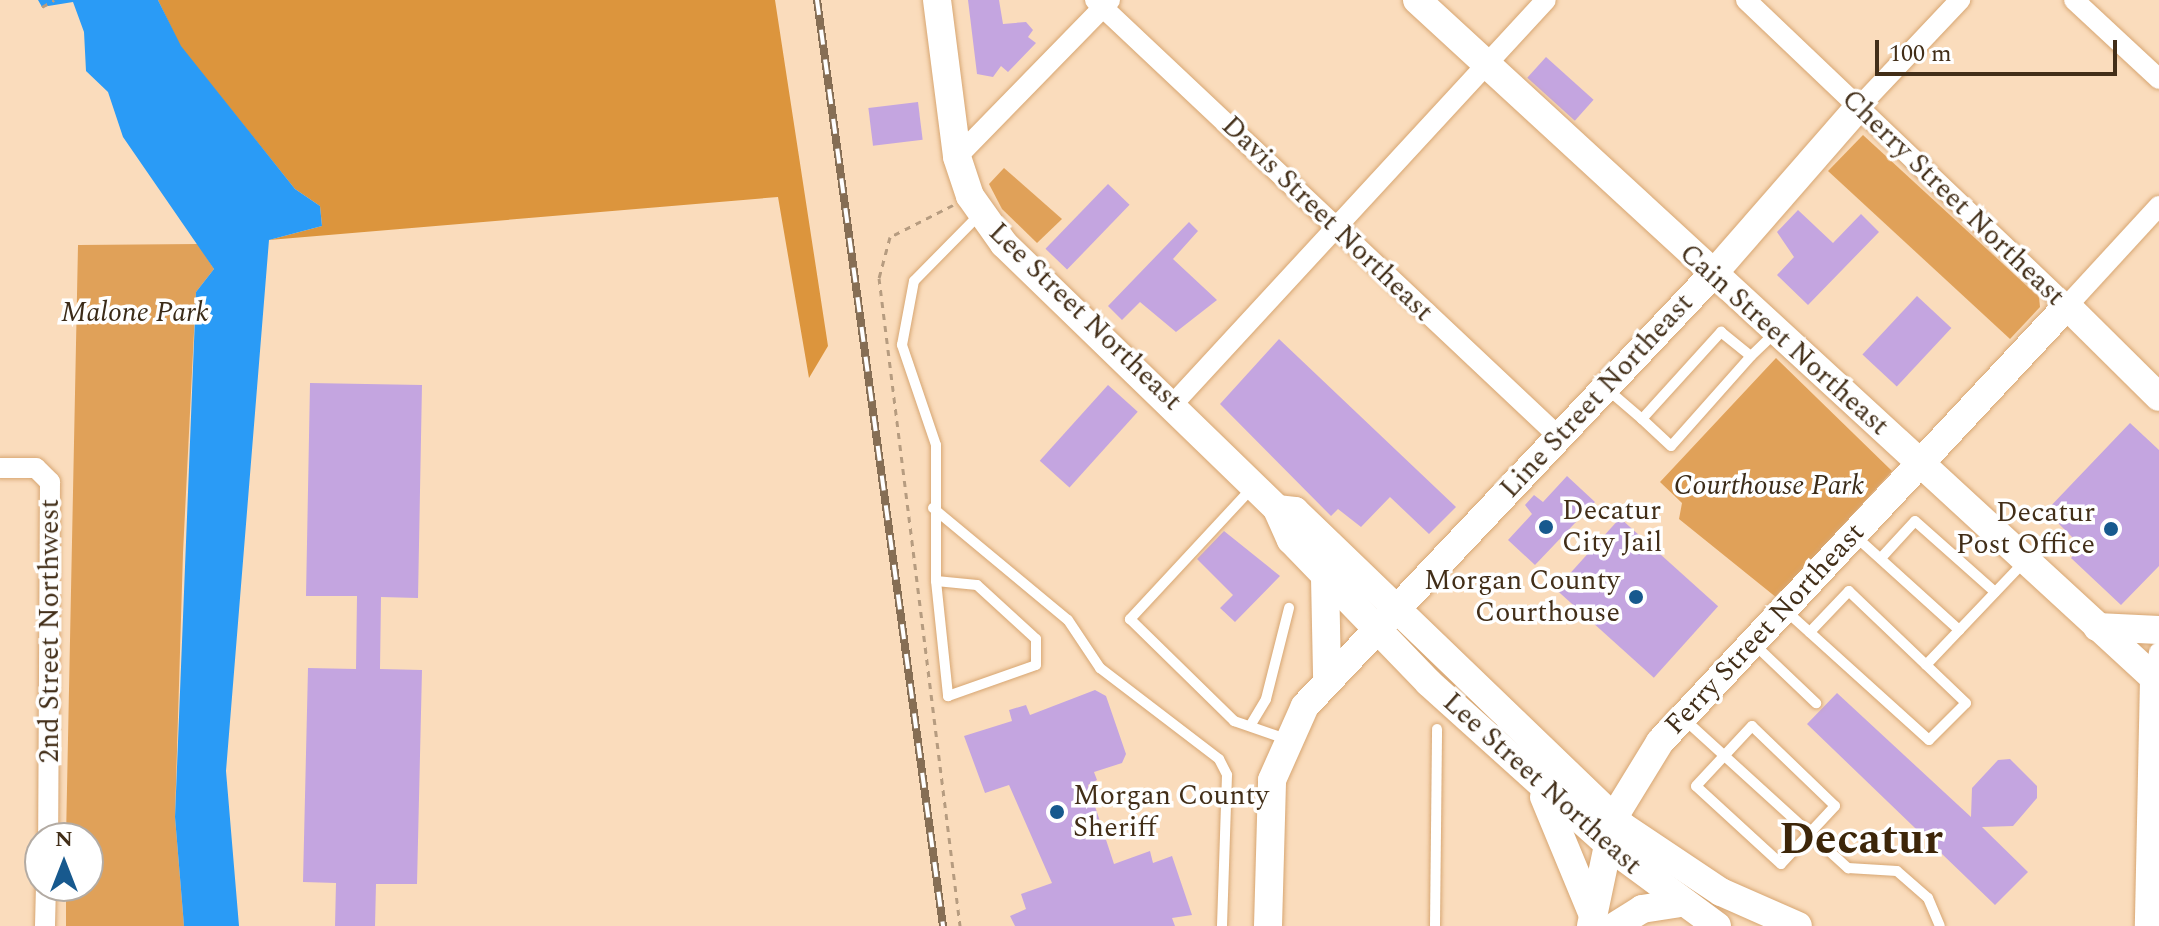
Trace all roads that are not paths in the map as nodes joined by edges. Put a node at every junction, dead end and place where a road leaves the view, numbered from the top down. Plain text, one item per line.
1 (937, 0) edge
2 (1417, 0) edge
3 (1546, 0) edge
4 (1746, 0) edge
5 (1960, 0) edge
6 (2074, 0) edge
7 (1102, 2) edge
8 (1485, 64) junction
9 (2159, 79) edge
10 (1858, 108) junction
11 (957, 157) junction
12 (975, 205) junction
13 (2159, 206) edge
14 (1334, 224) junction
15 (1713, 274) junction
16 (2067, 306) junction
17 (1776, 331) junction
18 (1751, 356) junction
19 (1605, 386) junction
20 (2159, 397) edge
21 (1174, 403) junction
22 (1642, 419) junction
23 (1559, 437) junction
24 (1920, 462) junction
25 (0, 468) edge
26 (1256, 485) junction
27 (933, 508) junction
28 (1277, 509) junction
29 (1853, 534) junction
30 (1881, 558) junction
31 (2025, 561) junction
32 (1325, 578) junction
33 (936, 581) junction
34 (1995, 592) junction
35 (1289, 608) dead end
36 (1783, 609) junction
37 (1386, 622) junction
38 (2097, 627) junction
39 (1959, 630) junction
40 (2159, 630) edge
41 (1810, 632) junction
42 (1753, 643) junction
43 (1926, 665) junction
44 (2156, 665) edge
45 (1327, 677) junction
46 (1816, 703) dead end
47 (1683, 717) junction
48 (1250, 726) junction
49 (1437, 729) dead end
50 (1286, 739) junction
51 (1724, 756) junction
52 (1534, 779) junction
53 (48, 822) edge
54 (1611, 830) junction
55 (1812, 835) junction
56 (46, 902) edge
57 (1678, 903) junction
58 (1600, 922) edge
59 (45, 926) edge
60 (1222, 926) edge
61 (1268, 926) edge
62 (1435, 926) edge
63 (1717, 926) edge
64 (1798, 926) edge
65 (1940, 926) edge
66 (2149, 926) edge

1 - 11 street, Lee Street Northeast
2 - 8 street, Cain Street Northeast
3 - 8 street
4 - 10 street, Cherry Street Northeast
5 - 10 street, Line Street Northeast
6 - 9 street
7 - 11 street
7 - 14 street, Davis Street Northeast
8 - 14 street
8 - 15 street, Cain Street Northeast
10 - 15 street, Line Street Northeast
10 - 16 street, Cherry Street Northeast
11 - 12 street, Lee Street Northeast
12 - 21 street, Lee Street Northeast
12 - 27 lane
13 - 16 street, Ferry Street Northeast
14 - 21 street
14 - 23 street, Davis Street Northeast
15 - 17 street, Cain Street Northeast
15 - 19 street, Line Street Northeast
16 - 20 street, Cherry Street Northeast
16 - 24 street, Ferry Street Northeast
17 - 18 lane
17 - 24 street, Cain Street Northeast
18 - 22 lane
18 - 22 lane
19 - 22 lane
19 - 23 street, Line Street Northeast
21 - 26 street, Lee Street Northeast
23 - 37 street, Line Street Northeast
24 - 29 street, Ferry Street Northeast
24 - 31 street, Cain Street Northeast
25 - 53 street, 2nd Street Northwest
26 - 28 street, Lee Street Northeast
26 - 48 lane
27 - 33 lane
27 - 60 lane
28 - 32 street, Lee Street Northeast
28 - 37 street, Lee Street Northeast
29 - 30 lane
29 - 36 street, Ferry Street Northeast
30 - 34 lane
30 - 39 lane
31 - 34 lane
31 - 38 street, Cain Street Northeast
32 - 37 street, Lee Street Northeast
32 - 45 street
33 - 33 lane
34 - 39 lane
35 - 48 lane
36 - 41 lane
36 - 42 street, Ferry Street Northeast
37 - 45 street, Line Street Northeast
37 - 52 street, Lee Street Northeast
37 - 54 street, Lee Street Northeast
38 - 40 street
38 - 44 street, Cain Street Northeast
39 - 43 lane
41 - 43 lane
41 - 43 lane
42 - 46 lane
42 - 47 street, Ferry Street Northeast
44 - 66 street
45 - 50 street, Line Street Northeast
47 - 51 lane
47 - 54 street, Ferry Street Northeast
48 - 50 lane
49 - 62 lane
50 - 61 street, Line Street Northeast
51 - 55 lane
51 - 55 lane
51 - 55 lane
52 - 54 street, Lee Street Northeast
52 - 58 street
54 - 57 street, Lee Street Northeast
54 - 58 street
54 - 64 street, Lee Street Northeast
55 - 65 lane
56 - 59 street
57 - 58 street
57 - 63 street, Lee Street Northeast

